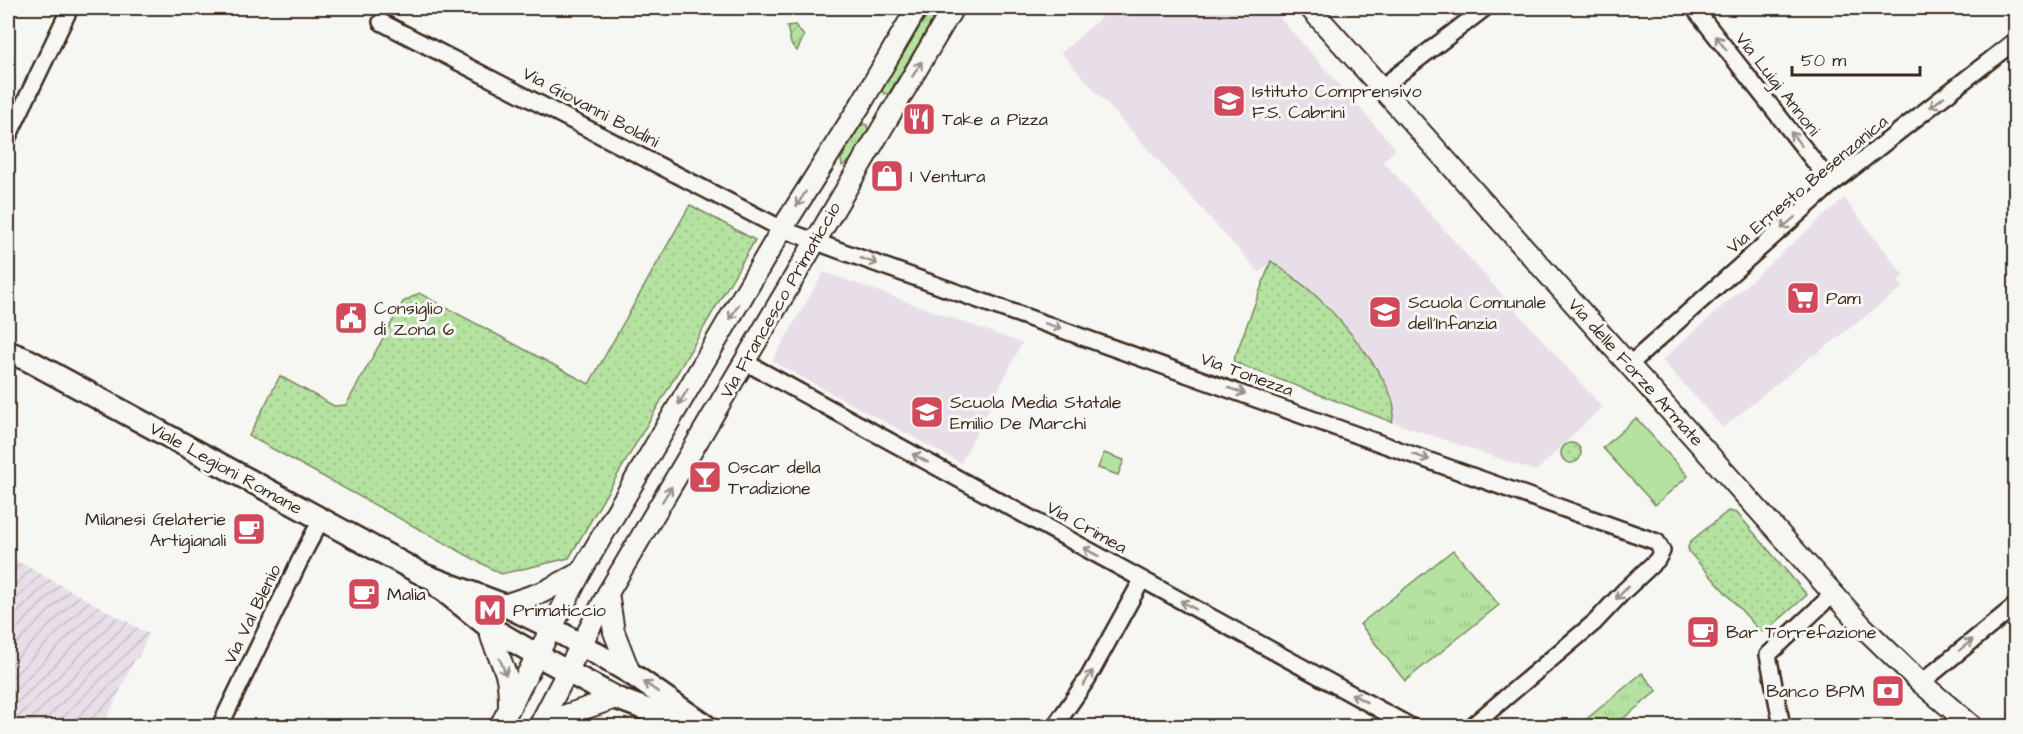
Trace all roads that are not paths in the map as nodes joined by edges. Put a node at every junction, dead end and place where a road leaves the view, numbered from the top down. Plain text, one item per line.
1 (70, 8) edge
2 (918, 8) edge
3 (954, 8) edge
4 (1311, 8) edge
5 (1485, 8) edge
6 (1694, 8) edge
7 (381, 22) dead end
8 (2016, 40) edge
9 (1382, 87) junction
10 (870, 89) junction
11 (895, 106) junction
12 (854, 116) junction
13 (878, 135) junction
14 (8, 137) edge
15 (1832, 184) junction
16 (782, 229) junction
17 (814, 241) junction
18 (755, 278) junction
19 (783, 293) junction
20 (8, 345) edge
21 (8, 352) edge
22 (28, 360) junction
23 (745, 362) junction
24 (1629, 364) junction
25 (321, 520) junction
26 (611, 522) junction
27 (636, 544) junction
28 (581, 572) junction
29 (424, 575) junction
30 (1142, 580) junction
31 (608, 592) junction
32 (1833, 594) junction
33 (504, 604) junction
34 (2016, 605) edge
35 (489, 627) junction
36 (552, 628) junction
37 (580, 645) junction
38 (537, 655) junction
39 (568, 671) junction
40 (630, 673) junction
41 (1921, 683) junction
42 (616, 698) junction
43 (504, 718) edge
44 (220, 726) edge
45 (540, 726) edge
46 (690, 726) edge
47 (706, 726) edge
48 (1055, 726) edge
49 (1410, 726) edge
50 (1472, 726) edge
51 (1782, 726) edge
52 (1972, 726) edge

1 - 14 street
2 - 10 street, Via Francesco Primaticcio
11 -> 3 street, Via Francesco Primaticcio
4 - 9 street, Via delle Forze Armate
5 - 9 street
15 -> 6 street, Via Luigi Annoni
7 - 16 street, Via Giovanni Boldini
8 -> 15 street, Via Ernesto Besenzanica
9 - 24 street, Via delle Forze Armate
10 - 11 street
10 - 12 street, Via Francesco Primaticcio
11 - 13 street, Via Francesco Primaticcio
12 - 13 street
12 -> 16 street, Via Francesco Primaticcio
13 - 17 street, Via Francesco Primaticcio
15 -> 24 street, Via Ernesto Besenzanica
16 - 17 street, Via Giovanni Boldini
16 - 18 street, Via Francesco Primaticcio
17 - 19 street, Via Francesco Primaticcio
17 -> 50 street, Via Tonezza
18 - 19 street
18 -> 26 street, Via Francesco Primaticcio
19 - 23 street, Via Francesco Primaticcio
20 - 22 main road, Viale Legioni Romane
21 - 22 main road, Viale Legioni Romane
22 - 25 main road, Viale Legioni Romane
27 -> 23 street, Via Francesco Primaticcio
30 -> 23 street, Via Crimea
24 - 32 street, Via delle Forze Armate
25 - 29 main road, Viale Legioni Romane
25 - 44 street, Via Val Blenio
26 - 27 street
26 - 28 street, Via Francesco Primaticcio
27 - 31 street, Via Francesco Primaticcio
28 - 33 street
28 - 36 street, Via Francesco Primaticcio
29 - 33 main road, Viale Legioni Romane
29 - 35 main road, Viale Legioni Romane
48 -> 30 street
49 -> 30 street, Via Crimea
31 - 37 street, Via Francesco Primaticcio
31 - 40 street
32 - 41 street, Via delle Forze Armate
32 - 51 street
33 - 36 main road, Viale Legioni Romane
41 -> 34 street
35 - 38 main road, Viale Legioni Romane
35 -> 43 street
36 - 37 main road, Viale Legioni Romane
36 - 38 street
37 - 39 street
37 - 40 main road, Viale Legioni Romane
38 - 39 main road, Viale Legioni Romane
38 - 43 street
39 - 42 main road, Viale Legioni Romane
39 - 45 street
47 -> 40 main road, Viale Legioni Romane
41 - 52 street, Via delle Forze Armate
42 - 45 street
42 - 46 main road, Viale Legioni Romane

